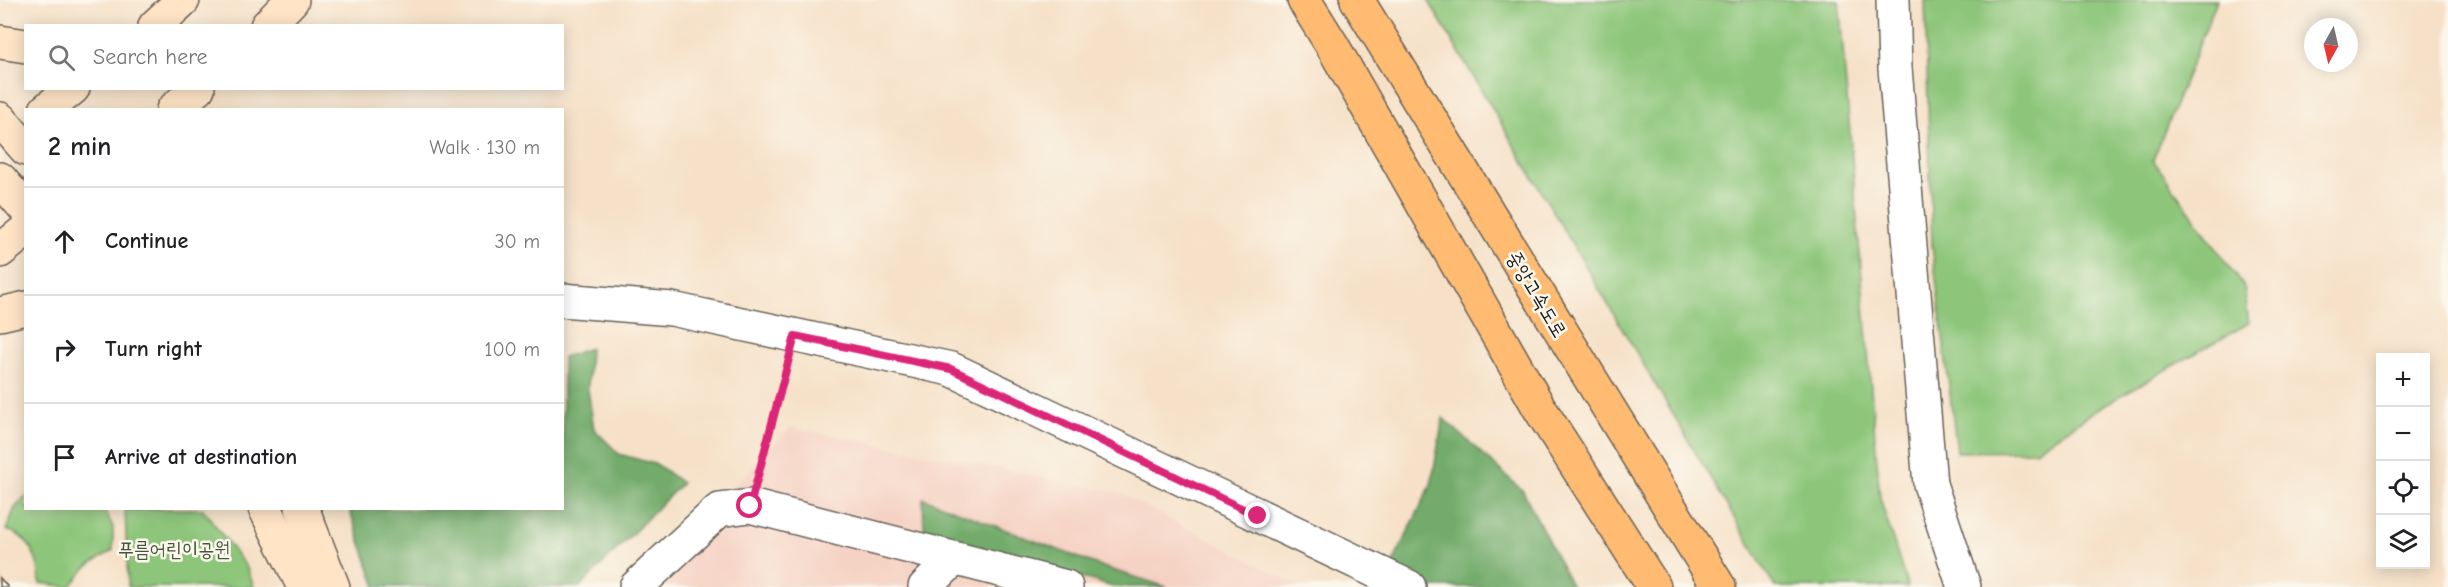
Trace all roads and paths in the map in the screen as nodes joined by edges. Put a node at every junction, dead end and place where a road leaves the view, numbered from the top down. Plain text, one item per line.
1 (183, 0) edge
2 (292, 0) edge
3 (1304, 0) edge
4 (1358, 0) edge
5 (1893, 0) edge
6 (157, 24) edge
7 (269, 24) edge
8 (0, 42) edge
9 (24, 46) edge
10 (71, 90) edge
11 (196, 90) edge
12 (214, 90) edge
13 (48, 108) edge
14 (174, 108) edge
15 (206, 108) edge
16 (0, 179) edge
17 (24, 207) edge
18 (24, 232) edge
19 (0, 251) edge
20 (564, 300) edge
21 (24, 308) edge
22 (0, 314) edge
23 (795, 336) junction
24 (750, 506) junction
25 (266, 510) edge
26 (303, 510) edge
27 (284, 544) junction
28 (954, 559) junction
29 (292, 587) edge
30 (304, 587) edge
31 (333, 587) edge
32 (636, 587) edge
33 (925, 587) edge
34 (1066, 587) edge
35 (1409, 587) edge
36 (1654, 587) edge
37 (1719, 587) edge
38 (1964, 587) edge

1 - 6 street
2 - 7 street
3 - 36 highway
4 - 37 highway, 중앙고속도로
5 - 38 street
8 - 9 street
10 - 13 street
11 - 14 street
12 - 15 street
16 - 17 street
18 - 19 street
20 - 23 street
21 - 22 street
23 - 24 path
23 - 35 street
24 - 28 street
24 - 32 street
25 - 27 street
26 - 31 street
27 - 29 street
27 - 30 street
28 - 33 street
28 - 34 street

